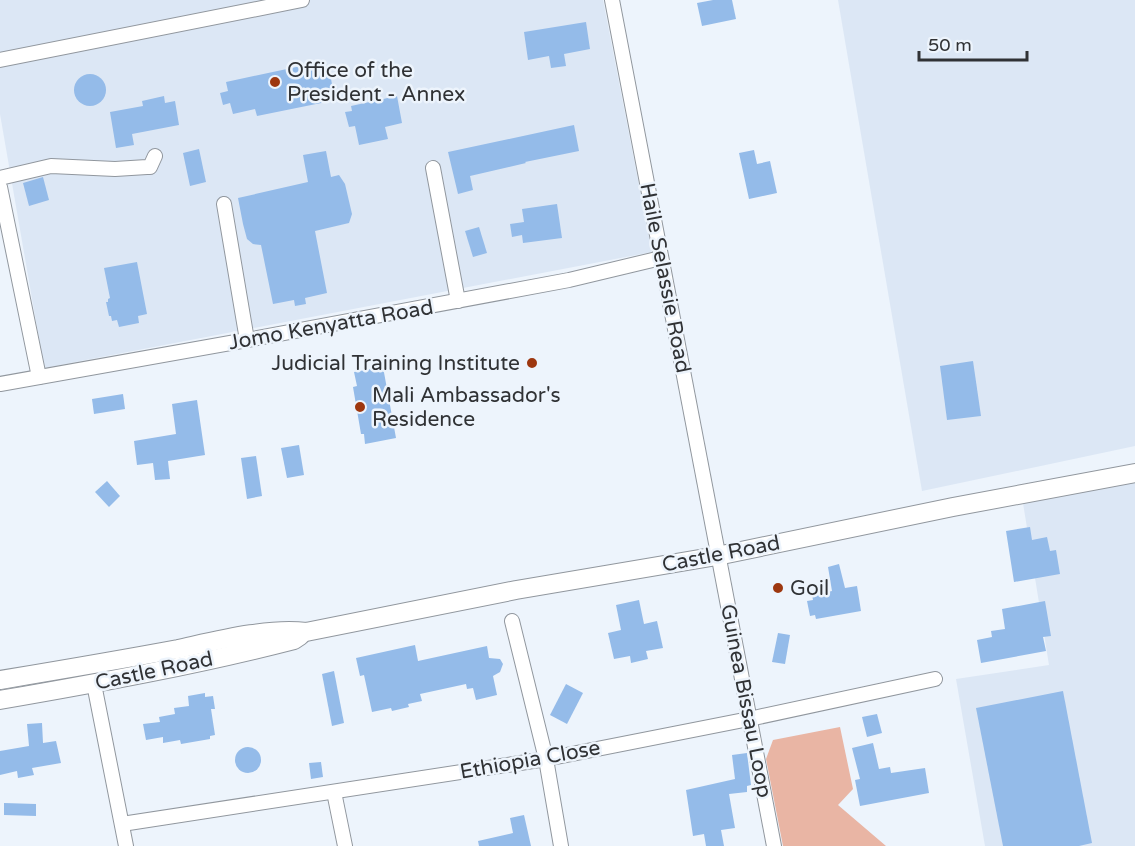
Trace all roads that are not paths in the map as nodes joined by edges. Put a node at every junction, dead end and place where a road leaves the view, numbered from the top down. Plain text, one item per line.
1 (302, 0) edge
2 (612, 0) edge
3 (0, 60) edge
4 (155, 156) dead end
5 (433, 168) dead end
6 (0, 178) edge
7 (0, 187) edge
8 (224, 204) dead end
9 (661, 258) junction
10 (458, 301) junction
11 (247, 340) junction
12 (39, 377) junction
13 (0, 384) edge
14 (1135, 473) edge
15 (717, 556) junction
16 (512, 621) dead end
17 (306, 632) junction
18 (935, 679) dead end
19 (0, 680) edge
20 (94, 684) junction
21 (0, 700) edge
22 (749, 719) junction
23 (546, 759) junction
24 (334, 792) junction
25 (122, 824) junction
26 (126, 846) edge
27 (345, 846) edge
28 (561, 846) edge
29 (774, 846) edge

1 - 3 street
2 - 9 street, Haile Selassie Road
4 - 6 street
5 - 10 street
7 - 12 street
8 - 11 street
9 - 10 street, Jomo Kenyatta Road
9 - 15 street, Haile Selassie Road
10 - 11 street, Jomo Kenyatta Road
11 - 12 street, Jomo Kenyatta Road
12 - 13 street, Jomo Kenyatta Road
14 - 15 main road, Castle Road
15 - 17 main road, Castle Road
15 - 22 street, Guinea Bissau Loop
16 - 23 street
17 - 19 main road, Castle Road
17 - 20 main road, Castle Road
18 - 22 street, Ethiopia Close
20 - 21 main road, Castle Road
20 - 25 street
22 - 23 street, Ethiopia Close
22 - 29 street, Guinea Bissau Loop
23 - 24 street, Ethiopia Close
23 - 28 street
24 - 25 street, Ethiopia Close
24 - 27 street
25 - 26 street

